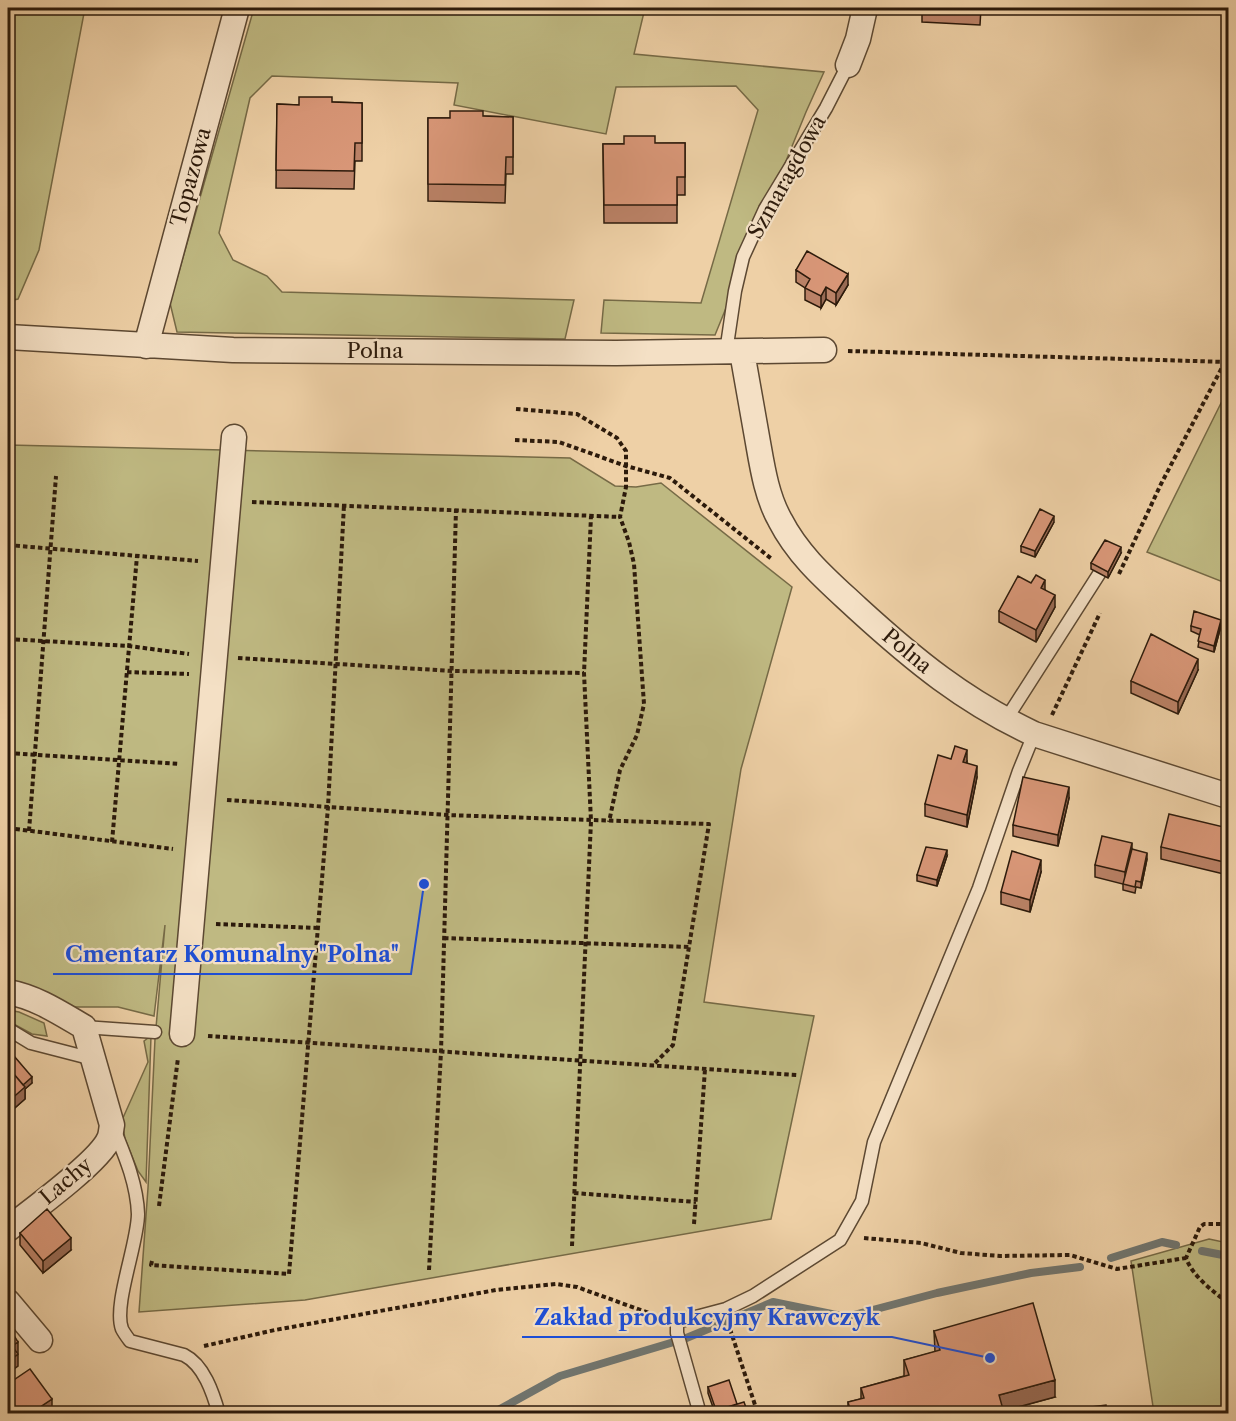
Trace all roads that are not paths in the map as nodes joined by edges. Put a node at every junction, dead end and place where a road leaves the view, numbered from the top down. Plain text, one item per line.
1 (237, 8) edge
2 (865, 8) edge
3 (848, 65) joint
4 (8, 337) edge
5 (146, 346) junction
6 (824, 350) road end
7 (734, 352) junction
8 (234, 437) dead end
9 (1099, 574) edge
10 (1005, 721) junction
11 (1038, 736) junction
12 (1228, 796) edge
13 (8, 992) edge
14 (84, 1028) junction
15 (8, 1029) edge
16 (155, 1032) dead end
17 (182, 1034) road end
18 (93, 1059) junction
19 (112, 1125) junction
20 (8, 1229) edge
21 (8, 1302) edge
22 (40, 1340) dead end
23 (219, 1413) edge
24 (700, 1413) edge

1 - 5 street, Topazowa
2 - 3 street, Szmaragdowa
3 - 7 lane, Szmaragdowa
4 - 5 street, Polna
5 - 7 street, Polna
6 - 7 street, Polna
7 - 10 street, Polna
8 - 17 street
9 - 10 lane
10 - 11 street, Polna
11 - 12 street, Polna
11 - 24 lane
13 - 14 street
14 - 16 lane
14 - 18 street
15 - 18 lane
18 - 19 street
19 - 20 street, Lachy
19 - 23 lane
21 - 22 street

